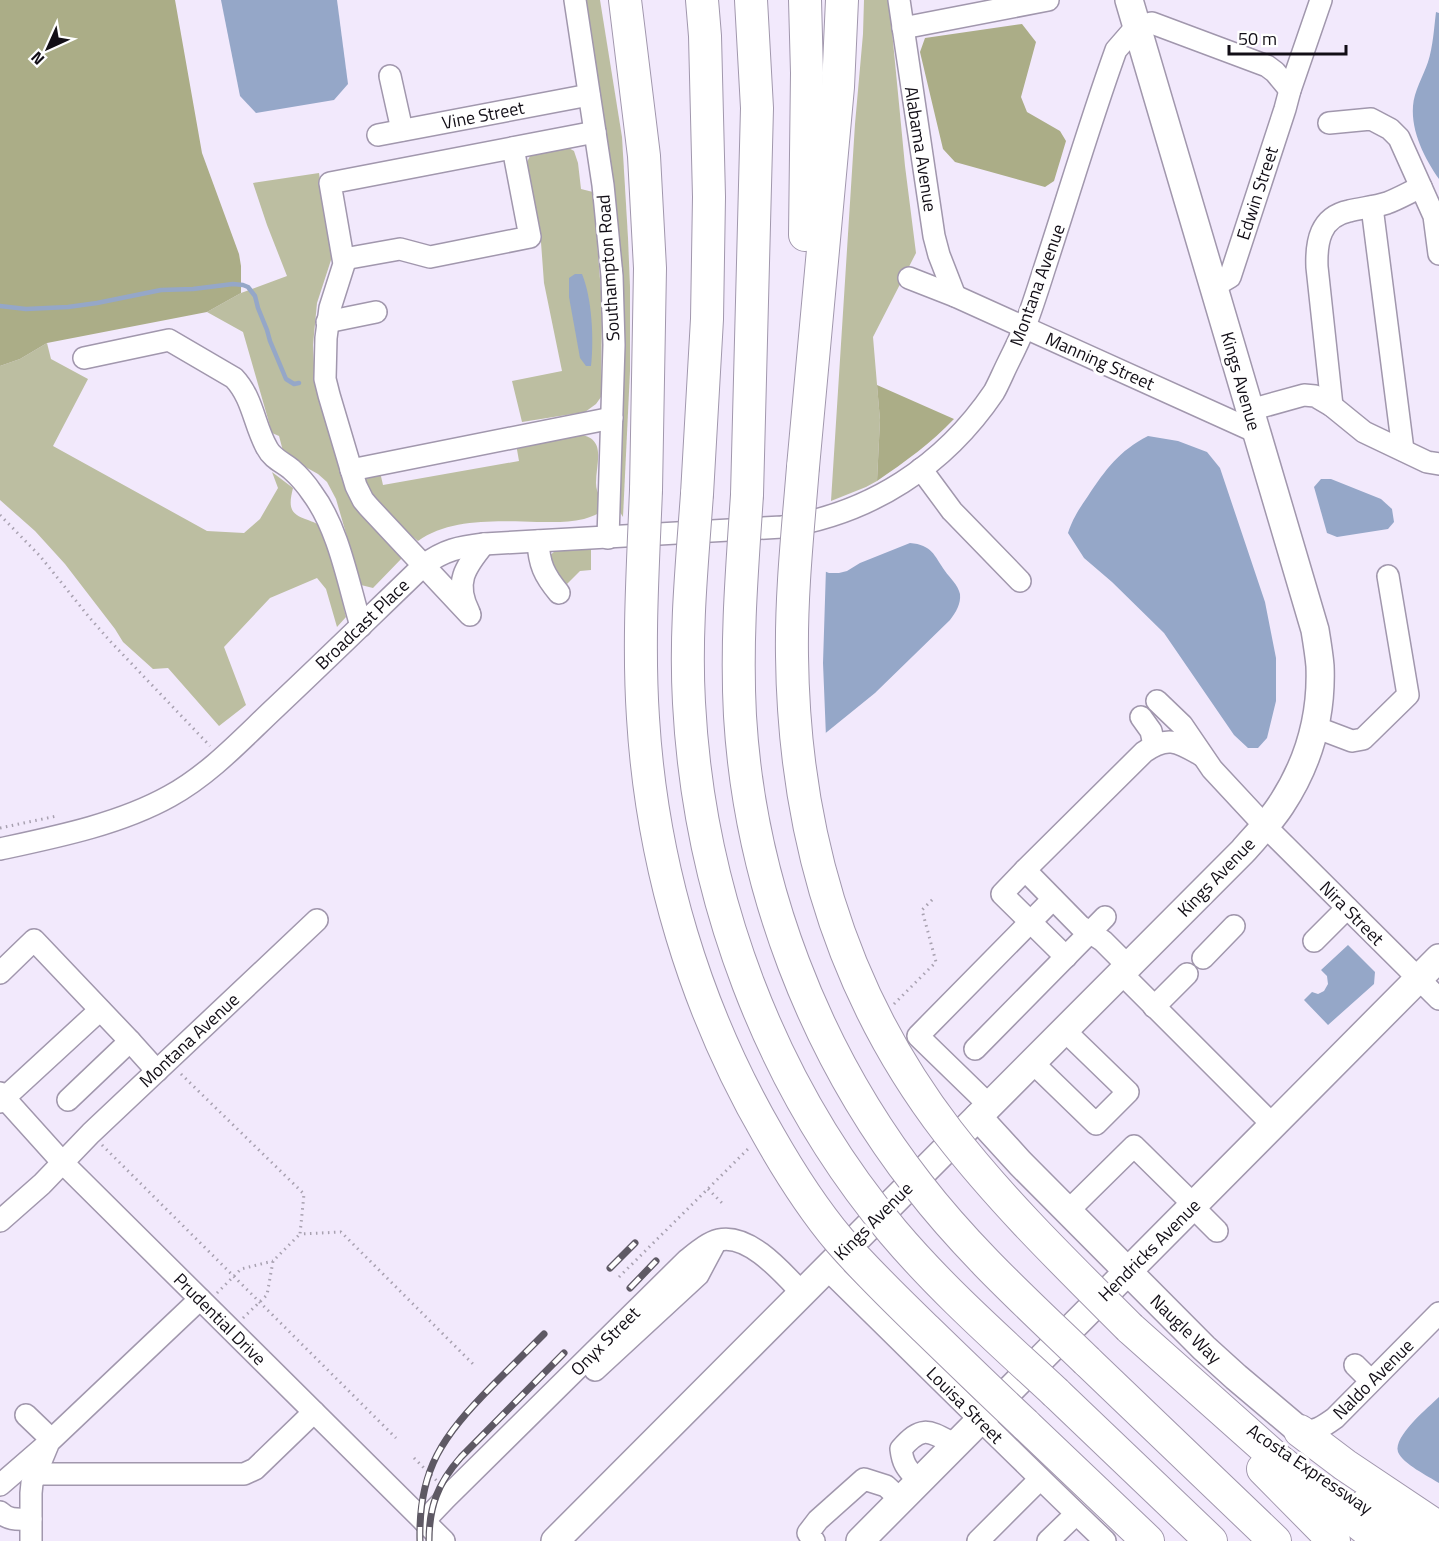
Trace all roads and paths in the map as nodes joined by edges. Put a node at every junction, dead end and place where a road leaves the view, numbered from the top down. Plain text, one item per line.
1 (575, 0) edge
2 (625, 0) edge
3 (702, 0) edge
4 (751, 0) edge
5 (805, 0) edge
6 (842, 0) edge
7 (899, 0) edge
8 (1048, 0) edge
9 (1129, 0) edge
10 (1321, 0) edge
11 (1136, 27) junction
12 (903, 28) junction
13 (390, 76) dead end
14 (1290, 90) junction
15 (589, 94) junction
16 (1329, 123) dead end
17 (402, 130) junction
18 (595, 132) junction
19 (378, 135) dead end
20 (513, 148) junction
21 (1421, 187) junction
22 (1372, 207) junction
23 (1439, 254) edge
24 (344, 259) junction
25 (909, 278) dead end
26 (1213, 287) junction
27 (955, 296) junction
28 (376, 312) dead end
29 (327, 322) junction
30 (1025, 328) junction
31 (84, 358) dead end
32 (1332, 406) junction
33 (612, 418) junction
34 (1253, 421) junction
35 (1403, 450) junction
36 (1439, 464) edge
37 (802, 466) junction
38 (921, 469) junction
39 (351, 470) junction
40 (0, 515) edge
41 (770, 528) joint
42 (608, 538) junction
43 (538, 541) junction
44 (484, 544) junction
45 (424, 565) junction
46 (1388, 576) dead end
47 (1020, 581) dead end
48 (559, 593) dead end
49 (361, 626) junction
50 (1157, 701) dead end
51 (1141, 717) dead end
52 (1315, 728) junction
53 (1154, 745) junction
54 (211, 752) junction
55 (1204, 757) junction
56 (59, 816) dead end
57 (1265, 826) junction
58 (0, 828) edge
59 (0, 849) edge
60 (1025, 870) junction
61 (1053, 899) junction
62 (1347, 908) junction
63 (1105, 917) dead end
64 (317, 920) dead end
65 (1030, 922) junction
66 (1234, 926) dead end
67 (1090, 932) junction
68 (1314, 941) dead end
69 (1066, 957) junction
70 (1203, 958) dead end
71 (1439, 958) edge
72 (1124, 970) junction
73 (0, 973) edge
74 (1186, 974) dead end
75 (1419, 979) junction
76 (1439, 999) edge
77 (1154, 1006) junction
78 (100, 1010) junction
79 (1064, 1030) junction
80 (130, 1041) junction
81 (975, 1049) dead end
82 (1032, 1062) junction
83 (157, 1071) junction
84 (178, 1071) dead end
85 (2, 1098) edge
86 (68, 1100) dead end
87 (983, 1111) junction
88 (1273, 1125) junction
89 (91, 1133) junction
90 (63, 1163) junction
91 (708, 1189) dead end
92 (722, 1203) dead end
93 (1193, 1206) junction
94 (1068, 1211) junction
95 (0, 1221) edge
96 (1217, 1231) dead end
97 (300, 1233) junction
98 (273, 1261) junction
99 (826, 1268) junction
100 (1128, 1271) junction
101 (234, 1276) junction
102 (802, 1293) junction
103 (203, 1301) junction
104 (260, 1302) junction
105 (1439, 1313) edge
106 (1130, 1328) junction
107 (231, 1330) junction
108 (1355, 1365) dead end
109 (475, 1366) dead end
110 (1371, 1381) junction
111 (1205, 1396) junction
112 (314, 1412) junction
113 (27, 1414) dead end
114 (980, 1420) junction
115 (1300, 1431) junction
116 (396, 1438) dead end
117 (49, 1442) junction
118 (956, 1445) junction
119 (414, 1458) dead end
120 (35, 1474) junction
121 (1040, 1479) junction
122 (0, 1485) edge
123 (441, 1490) junction
124 (910, 1491) junction
125 (0, 1512) edge
126 (1076, 1514) junction
127 (31, 1519) junction
128 (424, 1521) junction
129 (1439, 1528) edge
130 (561, 1536) edge
131 (31, 1541) edge
132 (444, 1541) edge
133 (814, 1541) edge
134 (860, 1541) edge
135 (978, 1541) edge
136 (1048, 1541) edge
137 (1105, 1541) edge
138 (1148, 1541) edge
139 (1212, 1541) edge
140 (1275, 1541) edge
141 (1334, 1541) edge
142 (1381, 1541) edge
143 (1417, 1541) edge

1 - 15 street, Southampton Road
2 - 138 highway, bridge
3 - 139 highway, bridge
4 - 140 highway, bridge
5 - 37 highway
6 - 37 highway
7 - 12 street, Alabama Avenue
8 - 12 street
9 - 11 main road, Kings Avenue
10 - 14 street, Edwin Street
11 - 14 street
11 - 26 main road, Kings Avenue
11 - 30 street, Montana Avenue
12 - 27 street, Alabama Avenue
13 - 17 street
14 - 26 street, Edwin Street
15 - 17 street, Vine Street
15 - 18 street, Southampton Road
16 - 21 street
17 - 19 street, Vine Street
18 - 20 street
18 - 33 street, Southampton Road
20 - 24 street
20 - 24 street
21 - 22 street
21 - 23 street
22 - 32 street
22 - 35 street
24 - 29 street
25 - 27 street, Manning Street
26 - 34 main road, Kings Avenue
27 - 30 street, Manning Street
28 - 29 street
29 - 39 street
30 - 34 street, Manning Street
30 - 38 street, Montana Avenue
31 - 49 street
32 - 34 street
32 - 35 street
33 - 39 street
33 - 42 street, Southampton Road
34 - 52 main road, Kings Avenue
35 - 36 street
37 - 106 highway, bridge
38 - 41 street, Montana Avenue
38 - 47 street
39 - 45 street
40 - 54 path
41 - 42 street, Broadcast Place
42 - 43 street, Broadcast Place
43 - 44 street, Broadcast Place
43 - 48 street
44 - 45 street, Broadcast Place
44 - 45 street
45 - 49 street, Broadcast Place
46 - 52 street
49 - 54 street, Broadcast Place
50 - 55 street, Nira Street
51 - 53 street
52 - 57 main road, Kings Avenue
53 - 55 street
53 - 60 street
54 - 59 street, Broadcast Place
55 - 57 street, Nira Street
56 - 58 path
57 - 62 street, Nira Street
57 - 72 main road, Kings Avenue
60 - 61 street
60 - 65 street
61 - 65 street
61 - 67 street
62 - 68 street
62 - 75 street, Nira Street
63 - 67 street
64 - 83 street, Montana Avenue
65 - 69 street
65 - 87 street
66 - 70 street
67 - 69 street
67 - 72 street
69 - 81 street
71 - 75 main road, Hendricks Avenue
72 - 77 street
72 - 79 main road, Kings Avenue
73 - 78 street
74 - 77 street
75 - 76 street, Nira Street
75 - 88 main road, Hendricks Avenue
77 - 88 street
78 - 80 street
78 - 85 street
79 - 82 main road, Kings Avenue
79 - 82 street
80 - 83 street
80 - 86 street
82 - 87 main road, Kings Avenue
83 - 89 street, Montana Avenue
84 - 97 path
85 - 90 street, Prudential Drive
87 - 94 main road, Naugle Way
87 - 99 main road, Kings Avenue
88 - 93 main road, Hendricks Avenue
89 - 90 street, Montana Avenue
89 - 101 path
90 - 95 street, Montana Avenue
90 - 103 street, Prudential Drive
91 - 92 path
93 - 94 street
93 - 96 street
93 - 100 main road, Hendricks Avenue
94 - 100 main road, Naugle Way
97 - 98 path
97 - 109 path
98 - 101 path
98 - 104 path
99 - 102 main road, Kings Avenue
99 - 114 street, Louisa Street
100 - 114 main road, Hendricks Avenue
100 - 115 main road, Naugle Way
101 - 103 path
101 - 104 path
102 - 123 street, Onyx Street
102 - 130 main road, Kings Avenue
103 - 107 street, Prudential Drive
103 - 117 street
104 - 107 path
104 - 116 path
105 - 110 street, Naldo Avenue
106 - 111 highway
106 - 141 highway
107 - 112 street, Prudential Drive
108 - 110 street
110 - 115 street, Naldo Avenue
111 - 142 highway
111 - 143 highway, Acosta Expressway
112 - 120 street
112 - 128 street, Prudential Drive
113 - 117 street
114 - 118 main road, Hendricks Avenue
114 - 121 street, Louisa Street
115 - 129 highway
117 - 120 street
117 - 122 street
118 - 124 main road, Hendricks Avenue
118 - 124 street
119 - 123 path
120 - 127 street
121 - 126 street, Louisa Street
121 - 135 street
123 - 128 street, Onyx Street
124 - 133 street
124 - 134 main road, Hendricks Avenue
125 - 127 street
126 - 136 street
126 - 137 street, Louisa Street
127 - 131 street
128 - 132 street, Prudential Drive

